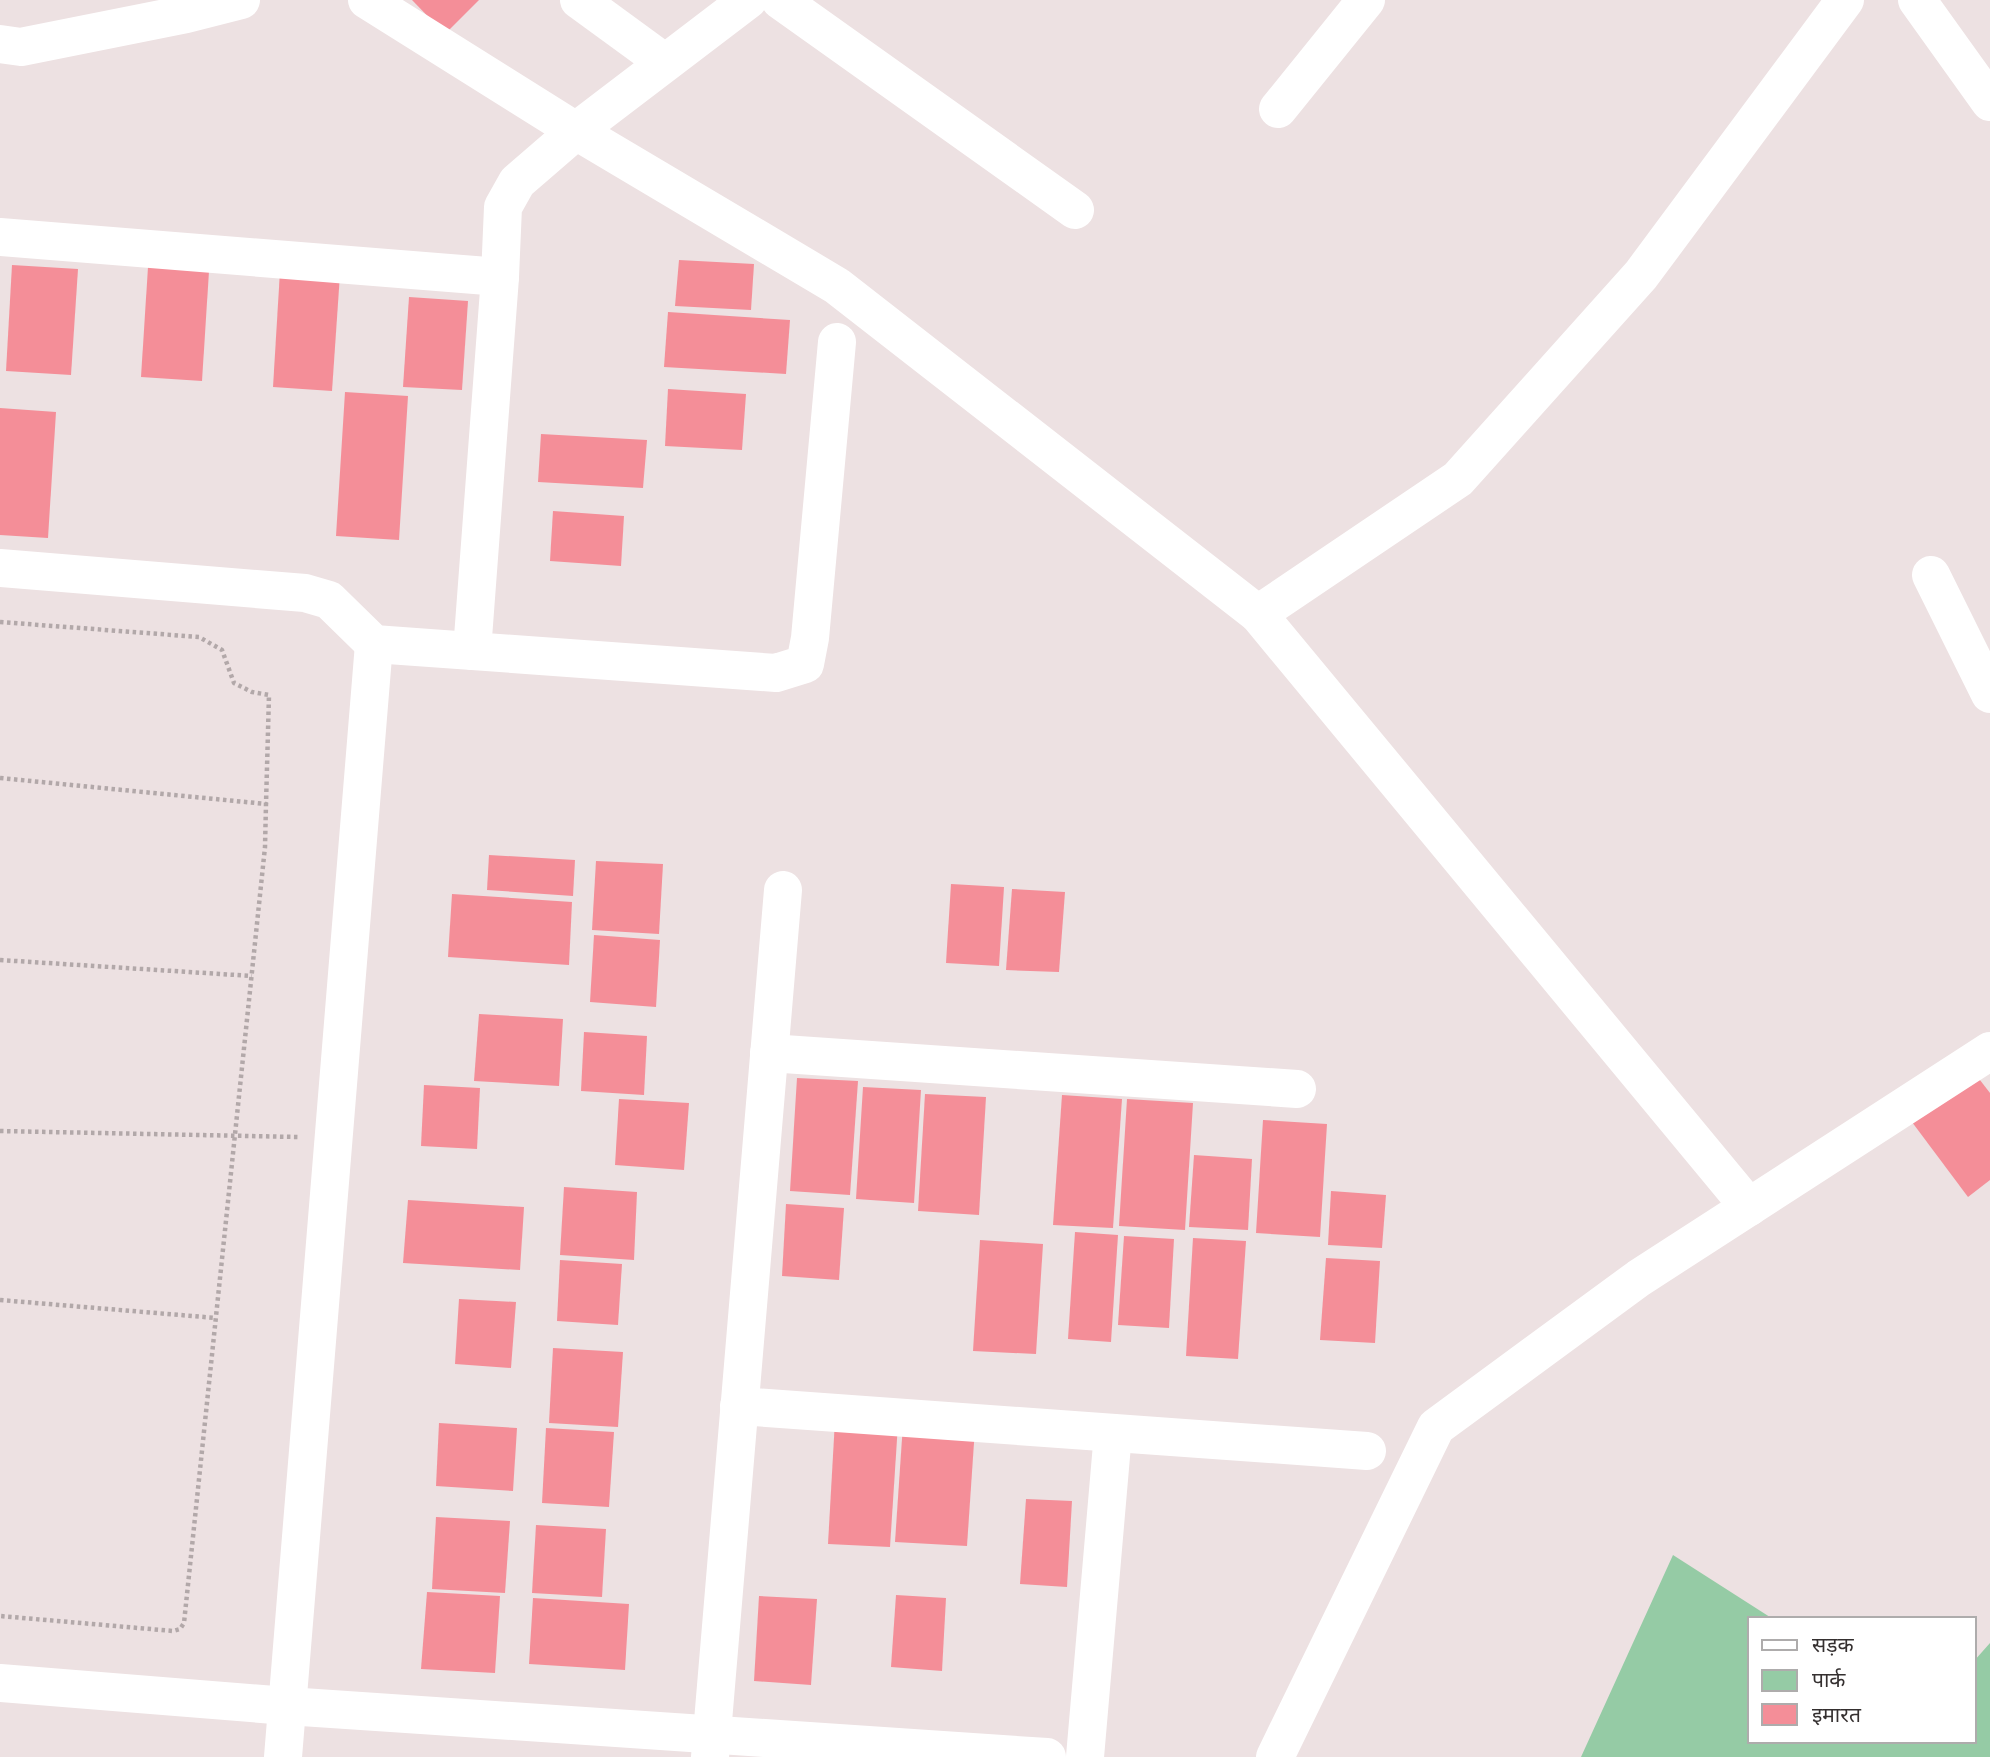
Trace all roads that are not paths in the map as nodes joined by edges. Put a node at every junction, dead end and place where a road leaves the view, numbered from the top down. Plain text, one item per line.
1 (241, 0) edge
2 (367, 0) edge
3 (579, 0) edge
4 (748, 0) edge
5 (780, 0) edge
6 (1366, 0) edge
7 (1845, 0) edge
8 (1917, 0) edge
9 (181, 7) edge
10 (0, 44) edge
11 (664, 62) junction
12 (1990, 102) edge
13 (1278, 109) dead end
14 (576, 131) junction
15 (1075, 210) dead end
16 (0, 237) edge
17 (500, 277) junction
18 (837, 342) dead end
19 (0, 568) edge
20 (1931, 575) dead end
21 (1258, 614) junction
22 (374, 644) junction
23 (472, 651) junction
24 (1990, 694) edge
25 (783, 890) dead end
26 (1990, 1051) edge
27 (769, 1053) junction
28 (1297, 1089) dead end
29 (1749, 1207) junction
30 (739, 1406) junction
31 (1113, 1433) junction
32 (1367, 1451) dead end
33 (0, 1684) edge
34 (287, 1706) junction
35 (711, 1746) edge
36 (283, 1757) edge
37 (1047, 1757) edge
38 (1085, 1757) edge
39 (1275, 1757) edge

1 - 9 street
2 - 14 street
3 - 11 street
4 - 11 street
5 - 15 street
6 - 13 street
7 - 21 street
8 - 12 street
9 - 10 street
11 - 14 street
14 - 17 street
14 - 21 street
16 - 17 street
17 - 23 street
18 - 23 street
19 - 22 street
20 - 24 street
21 - 29 street
22 - 23 street
22 - 34 street
25 - 27 street
26 - 29 street
27 - 28 street
27 - 30 street
29 - 39 street
30 - 31 street
30 - 35 street
31 - 32 street
31 - 38 street
33 - 34 street
34 - 35 street
34 - 36 street
35 - 37 street

